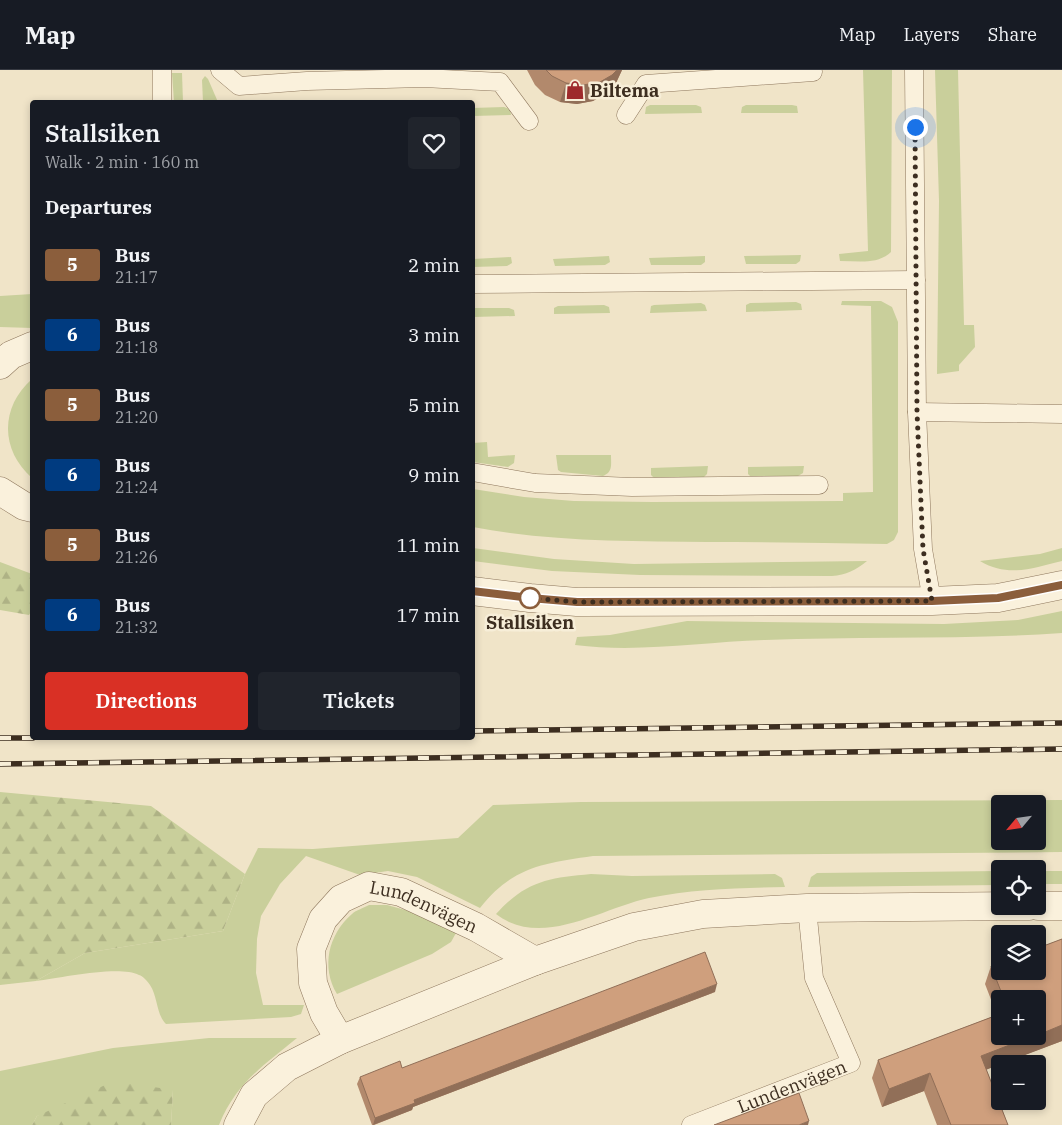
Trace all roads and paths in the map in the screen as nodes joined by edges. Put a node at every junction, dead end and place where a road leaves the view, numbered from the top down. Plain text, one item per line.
1 (162, 70) edge
2 (220, 70) edge
3 (914, 70) edge
4 (813, 72) dead end
5 (162, 100) edge
6 (626, 115) dead end
7 (529, 121) dead end
8 (916, 280) junction
9 (475, 284) edge
10 (917, 412) junction
11 (1062, 414) edge
12 (475, 473) edge
13 (819, 485) dead end
14 (0, 490) edge
15 (30, 508) edge
16 (1062, 585) edge
17 (475, 591) edge
18 (932, 601) junction
19 (991, 906) edge
20 (1046, 906) edge
21 (1062, 906) edge
22 (807, 908) junction
23 (535, 961) junction
24 (340, 1040) junction
25 (238, 1125) edge
26 (691, 1125) edge

1 - 5 lane
2 - 7 lane
3 - 8 lane
4 - 6 lane
8 - 9 lane
8 - 10 lane
10 - 11 lane
10 - 18 lane
12 - 13 lane
14 - 15 street
16 - 18 street
17 - 18 street
19 - 22 street
20 - 21 street
22 - 23 street
22 - 26 lane, Lundenvägen
23 - 24 street
23 - 24 street, Lundenvägen
24 - 25 street

